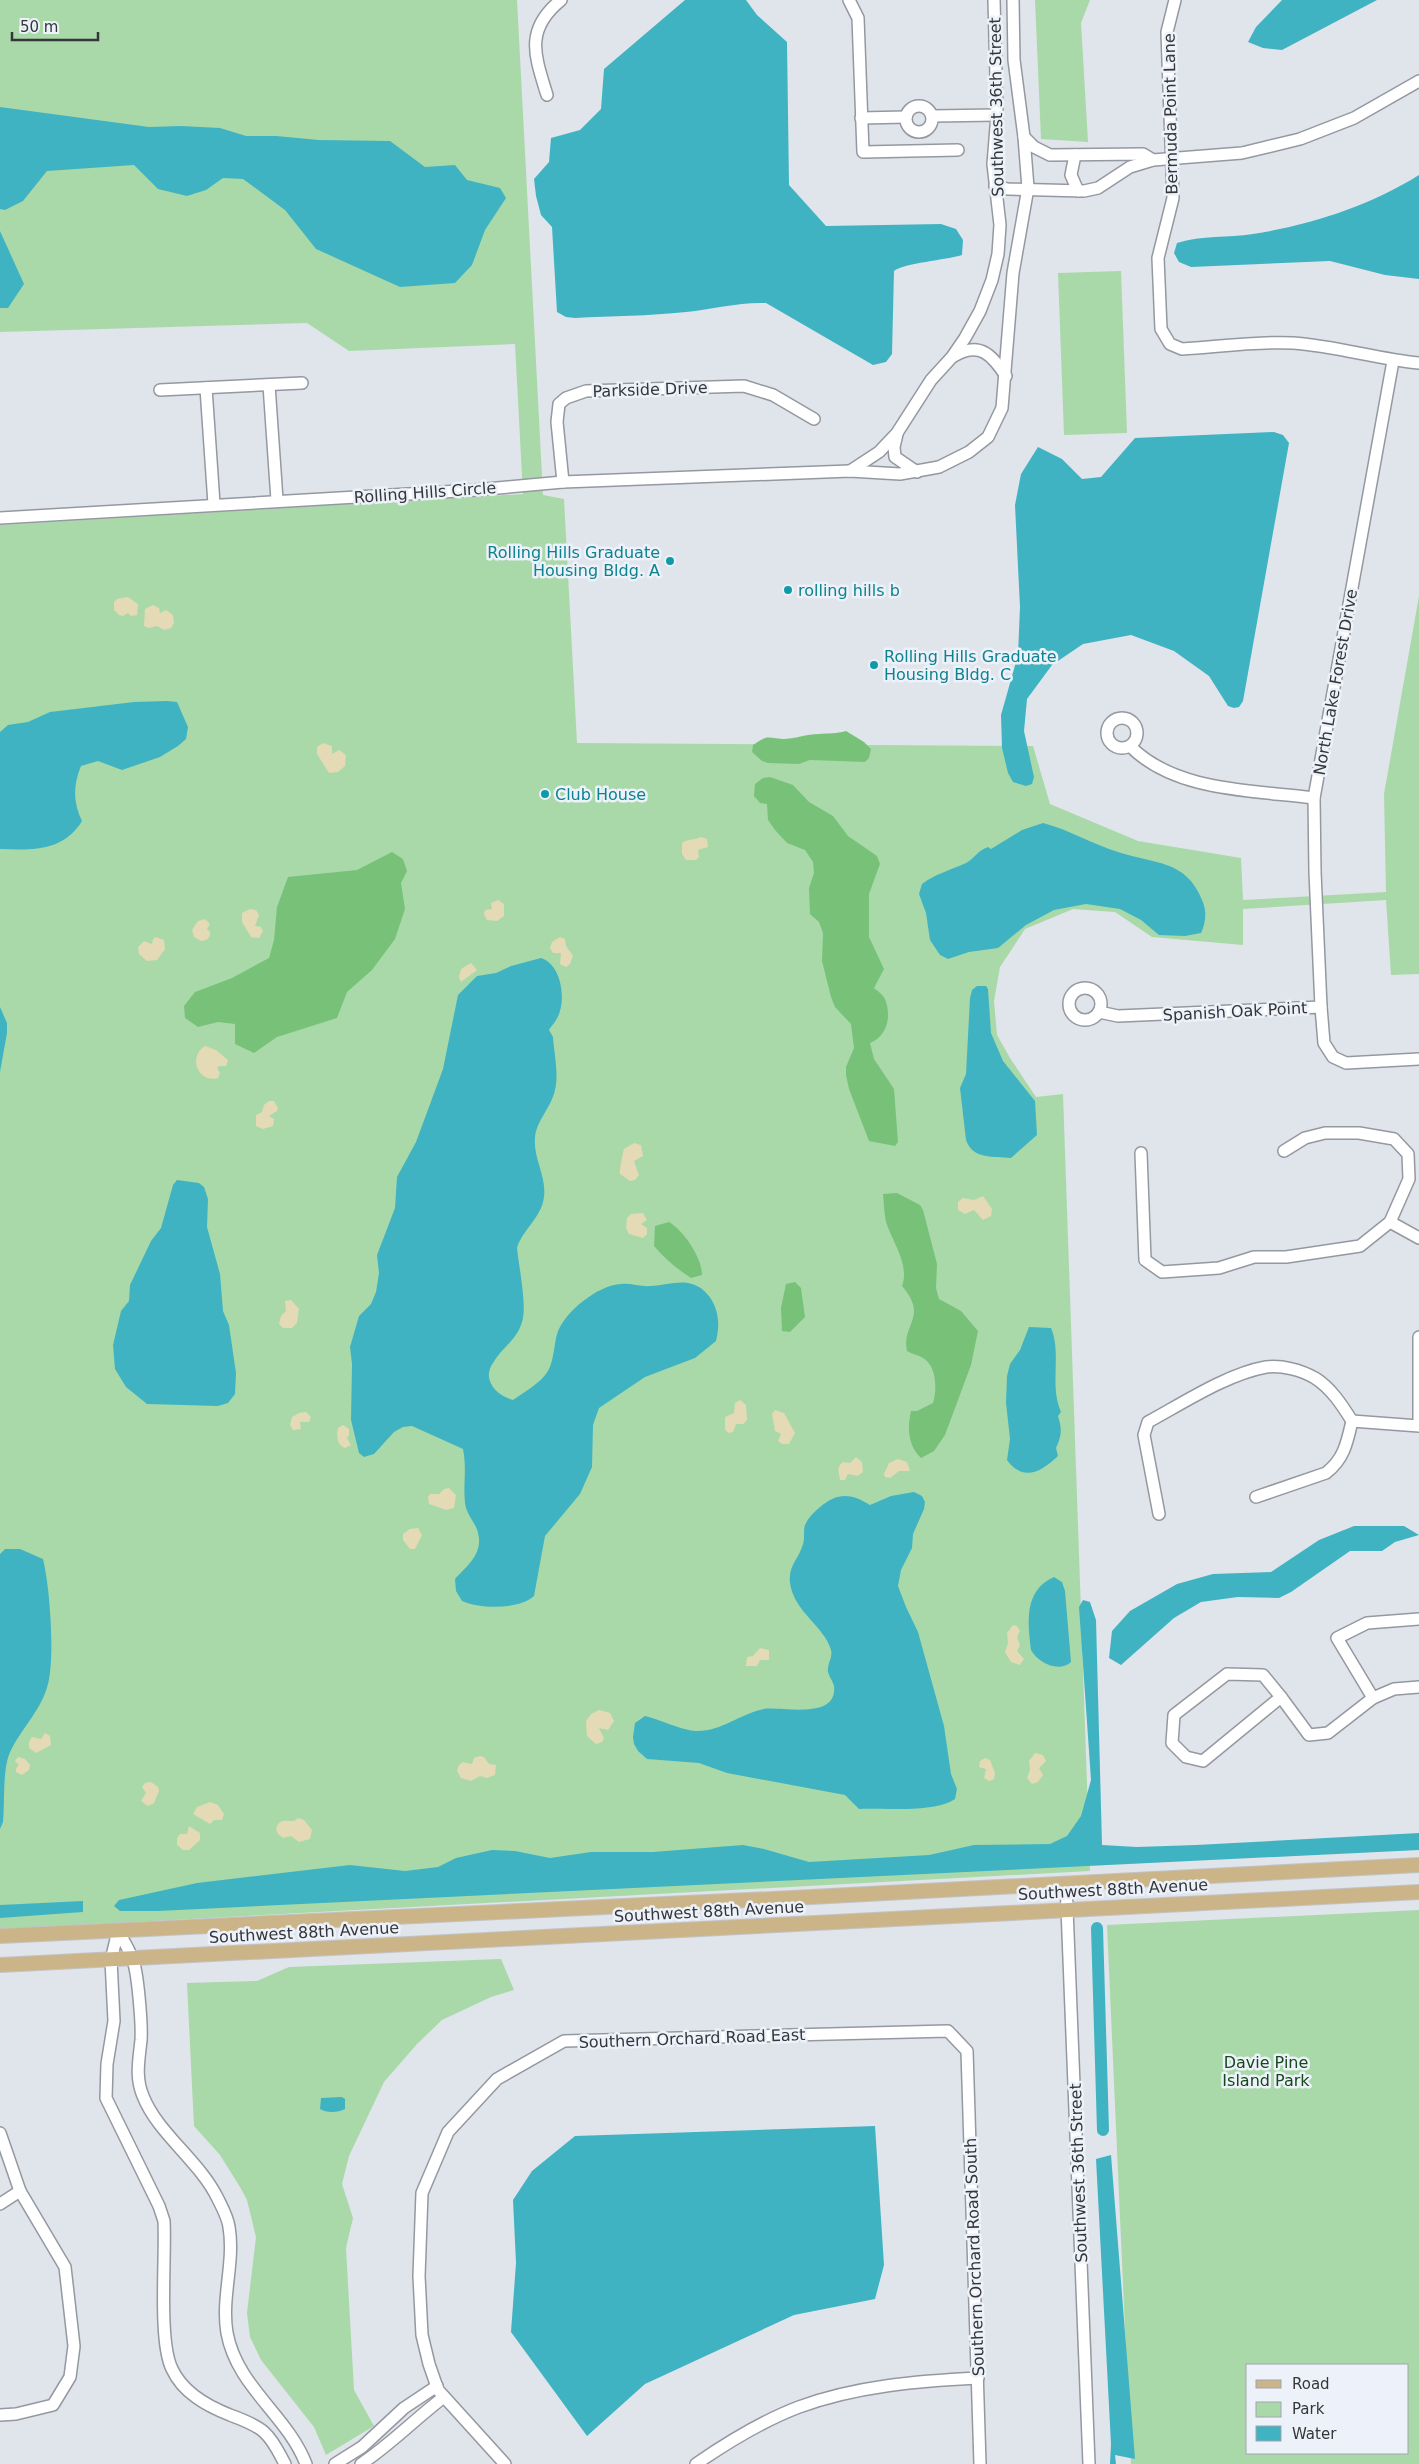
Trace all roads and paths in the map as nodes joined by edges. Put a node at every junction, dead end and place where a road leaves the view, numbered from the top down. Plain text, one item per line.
1 (561, 0) edge
2 (849, 0) edge
3 (994, 0) edge
4 (1013, 0) edge
5 (1175, 0) edge
6 (995, 60) junction
7 (1014, 60) junction
8 (1419, 81) edge
9 (547, 95) dead end
10 (996, 115) junction
11 (932, 116) junction
12 (906, 117) junction
13 (861, 118) junction
14 (1024, 137) junction
15 (958, 150) dead end
16 (1075, 155) junction
17 (1171, 159) junction
18 (1153, 160) junction
19 (995, 186) junction
20 (1028, 188) junction
21 (1078, 190) junction
22 (952, 357) junction
23 (1393, 361) junction
24 (1419, 363) edge
25 (1006, 376) junction
26 (302, 383) dead end
27 (269, 384) junction
28 (206, 388) junction
29 (160, 390) dead end
30 (814, 419) dead end
31 (897, 433) junction
32 (850, 471) junction
33 (917, 472) junction
34 (563, 482) junction
35 (277, 500) junction
36 (214, 504) junction
37 (0, 518) edge
38 (1130, 746) dead end
39 (1314, 798) junction
40 (1321, 1007) junction
41 (1099, 1012) dead end
42 (1419, 1059) edge
43 (1284, 1151) dead end
44 (1141, 1153) dead end
45 (1390, 1222) junction
46 (1419, 1238) edge
47 (1419, 1337) edge
48 (1352, 1421) junction
49 (1419, 1421) edge
50 (1419, 1426) edge
51 (1256, 1497) dead end
52 (1159, 1514) dead end
53 (1419, 1619) edge
54 (1419, 1686) edge
55 (1281, 1697) junction
56 (1373, 1698) junction
57 (1419, 1865) edge
58 (1066, 1883) junction
59 (1419, 1892) edge
60 (1068, 1908) junction
61 (118, 1931) junction
62 (0, 1936) edge
63 (133, 1959) junction
64 (111, 1960) junction
65 (0, 1965) edge
66 (967, 2051) joint
67 (0, 2132) edge
68 (20, 2191) junction
69 (0, 2204) edge
70 (978, 2378) junction
71 (437, 2386) junction
72 (444, 2396) junction
73 (0, 2415) edge
74 (285, 2464) edge
75 (306, 2464) edge
76 (334, 2464) edge
77 (361, 2464) edge
78 (505, 2464) edge
79 (696, 2464) edge
80 (980, 2464) edge
81 (1089, 2464) edge

1 - 9 street
2 - 13 street
3 - 6 street, Southwest 36th Street
4 - 7 street, Southwest 36th Street
5 - 17 street, Bermuda Point Lane
6 - 7 street
6 - 10 street, Southwest 36th Street
7 - 14 street, Southwest 36th Street
8 - 17 street
10 - 11 street
10 - 19 street, Southwest 36th Street
11 - 12 street
11 - 12 street
12 - 13 street
13 - 15 street
14 - 16 street
14 - 20 street, Southwest 36th Street
16 - 18 street
16 - 21 street
17 - 18 street
17 - 23 street, Bermuda Point Lane
18 - 21 street
19 - 20 street
19 - 22 street, Southwest 36th Street
20 - 21 street
20 - 25 street, Southwest 36th Street
22 - 25 street
22 - 31 street, Southwest 36th Street
23 - 24 street
23 - 39 street, North Lake Forest Drive
25 - 33 street, Southwest 36th Street
26 - 27 street
27 - 28 street
27 - 35 street
28 - 29 street
28 - 36 street
30 - 34 street, Parkside Drive
31 - 32 street, Southwest 36th Street
31 - 33 street
32 - 33 street, Southwest 36th Street
32 - 34 street, Rolling Hills Circle
34 - 35 street, Rolling Hills Circle
35 - 36 street, Rolling Hills Circle
36 - 37 street, Rolling Hills Circle
38 - 39 street
39 - 40 street, North Lake Forest Drive
40 - 41 street, Spanish Oak Point
40 - 42 street, Spanish Oak Point
43 - 45 street
44 - 45 street
45 - 46 street
47 - 49 street
48 - 50 street
48 - 51 street
48 - 52 street
53 - 56 street
54 - 56 street
55 - 55 street
55 - 56 street
57 - 58 main road, Southwest 88th Avenue
58 - 60 street, Southwest 36th Street
58 - 61 main road, Southwest 88th Avenue
59 - 60 main road, Southwest 88th Avenue
60 - 63 main road, Southwest 88th Avenue
60 - 81 street, Southwest 36th Street
61 - 62 main road, Southwest 88th Avenue
61 - 63 street
61 - 64 street
63 - 64 main road, Southwest 88th Avenue
63 - 75 street
64 - 65 main road, Southwest 88th Avenue
64 - 74 street
66 - 70 street, Southern Orchard Road South
66 - 71 street, Southern Orchard Road East
67 - 68 street
68 - 69 street
68 - 73 street
70 - 79 street
70 - 80 street, Southern Orchard Road South
71 - 72 street
71 - 76 street
72 - 77 street
72 - 78 street

